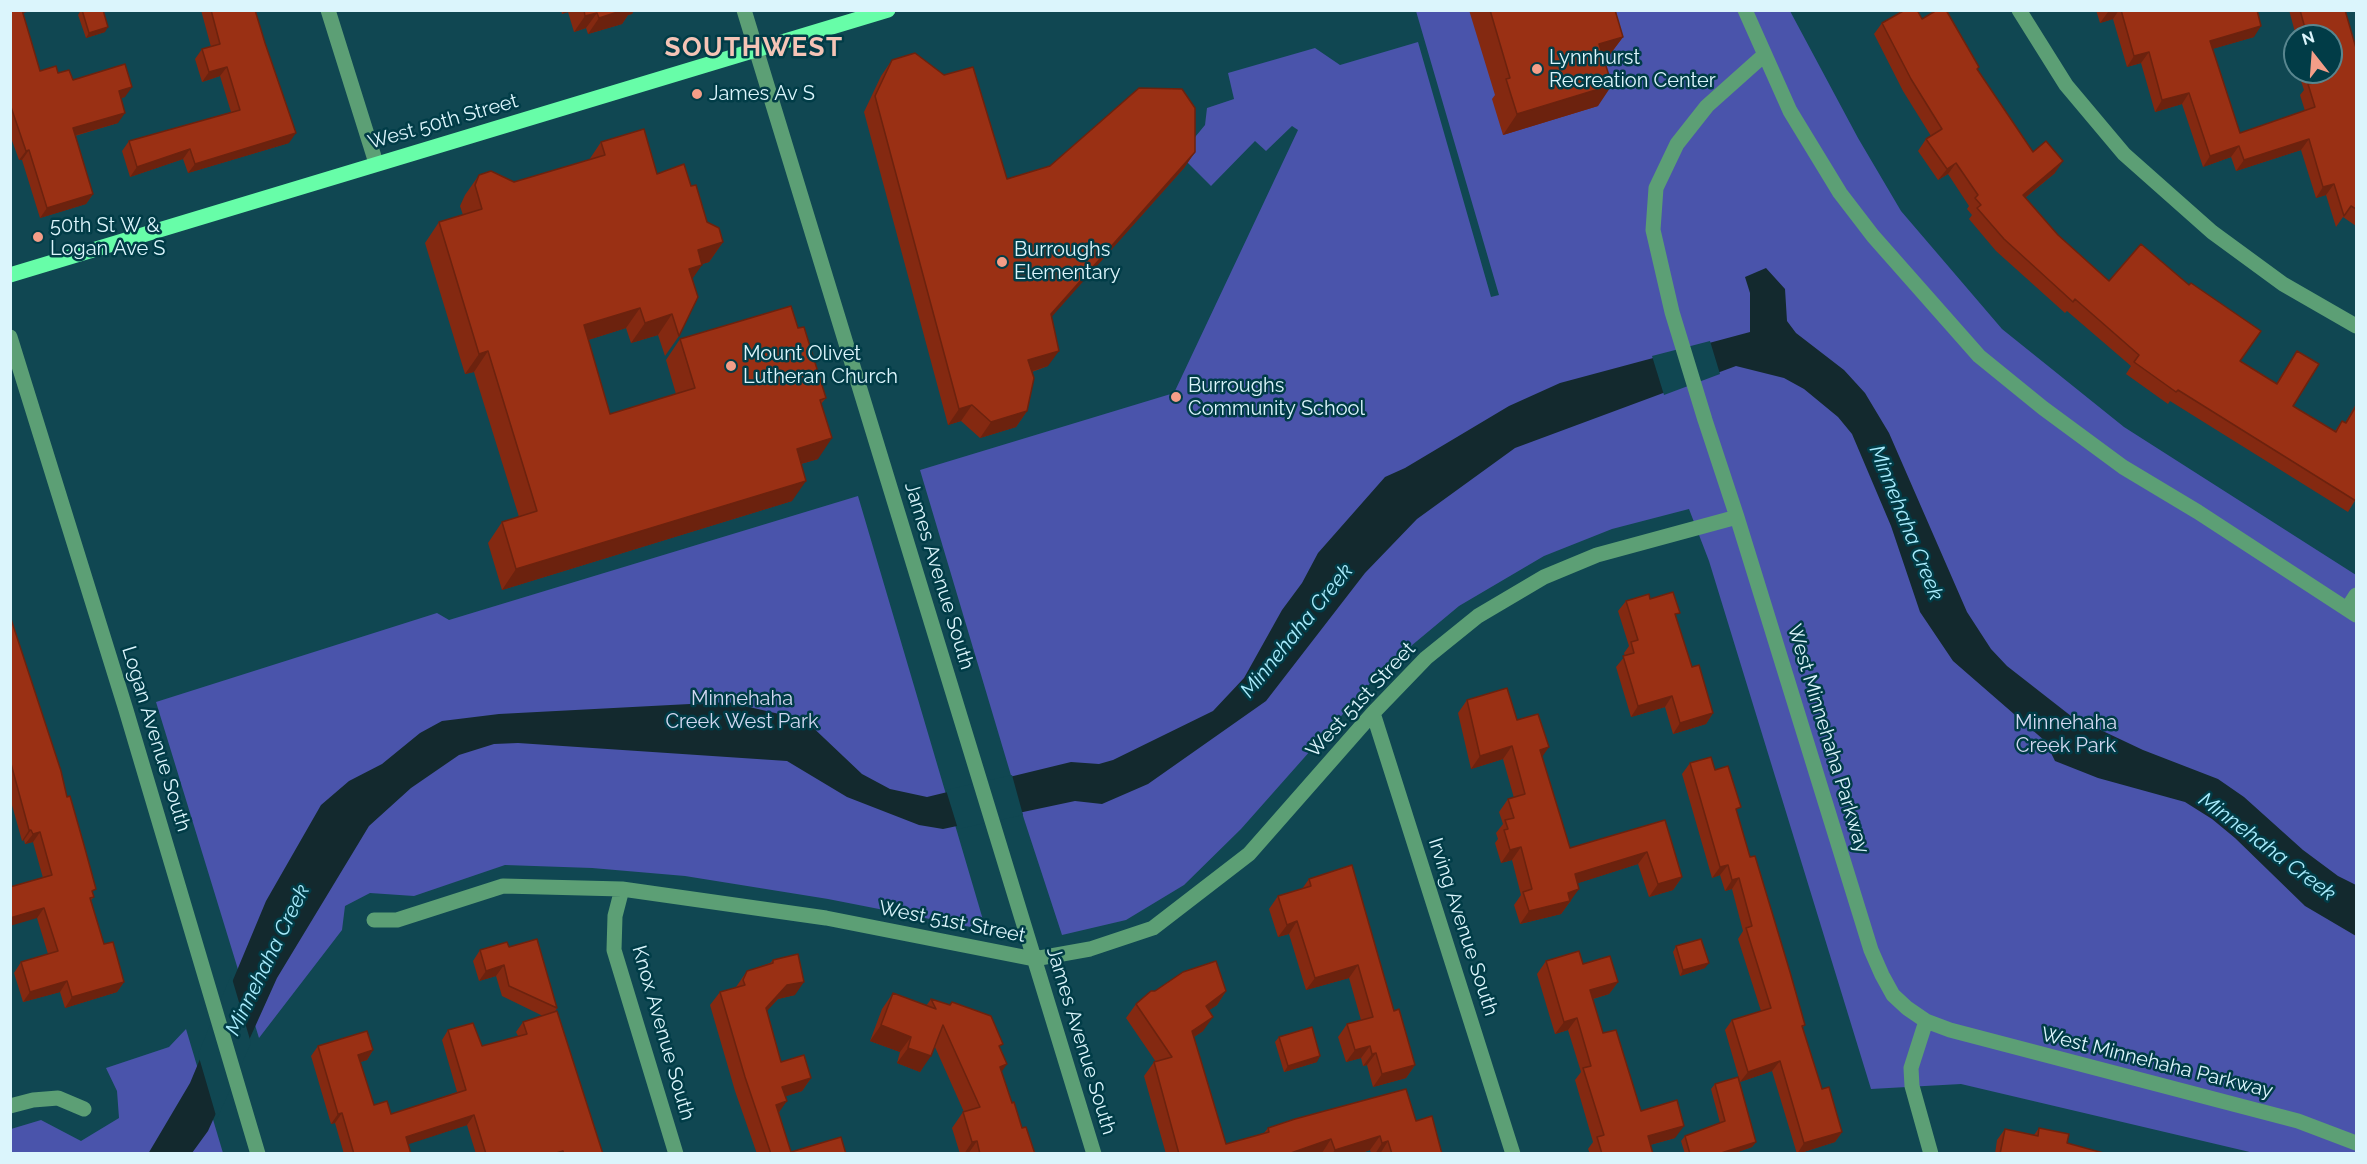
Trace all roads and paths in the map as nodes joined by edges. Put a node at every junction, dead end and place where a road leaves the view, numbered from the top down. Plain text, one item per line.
1 (328, 10) edge
2 (744, 10) edge
3 (888, 10) edge
4 (1745, 10) edge
5 (2019, 10) edge
6 (756, 50) junction
7 (1763, 56) junction
8 (376, 163) junction
9 (10, 275) edge
10 (2356, 326) edge
11 (10, 337) edge
12 (1737, 517) junction
13 (2356, 595) edge
14 (2352, 612) edge
15 (1373, 713) junction
16 (622, 889) junction
17 (374, 920) dead end
18 (1034, 959) junction
19 (1926, 1021) junction
20 (10, 1106) edge
21 (84, 1109) dead end
22 (2356, 1143) edge
23 (258, 1154) edge
24 (676, 1154) edge
25 (1094, 1154) edge
26 (1514, 1154) edge
27 (1931, 1154) edge

1 - 8 street
2 - 6 street, James Avenue South
3 - 6 main road, West 50th Street
4 - 7 street
5 - 10 street
6 - 8 main road, West 50th Street
6 - 18 street, James Avenue South
7 - 12 street, West Minnehaha Parkway
7 - 14 street
8 - 9 main road, West 50th Street
11 - 23 street, Logan Avenue South
12 - 15 street, West 51st Street
12 - 19 street, West Minnehaha Parkway
13 - 14 street
15 - 18 street, West 51st Street
15 - 26 street, Irving Avenue South
16 - 17 street, West 51st Street
16 - 18 street, West 51st Street
16 - 24 street, Knox Avenue South
18 - 25 street, James Avenue South
19 - 22 street, West Minnehaha Parkway
19 - 27 street
20 - 21 street

